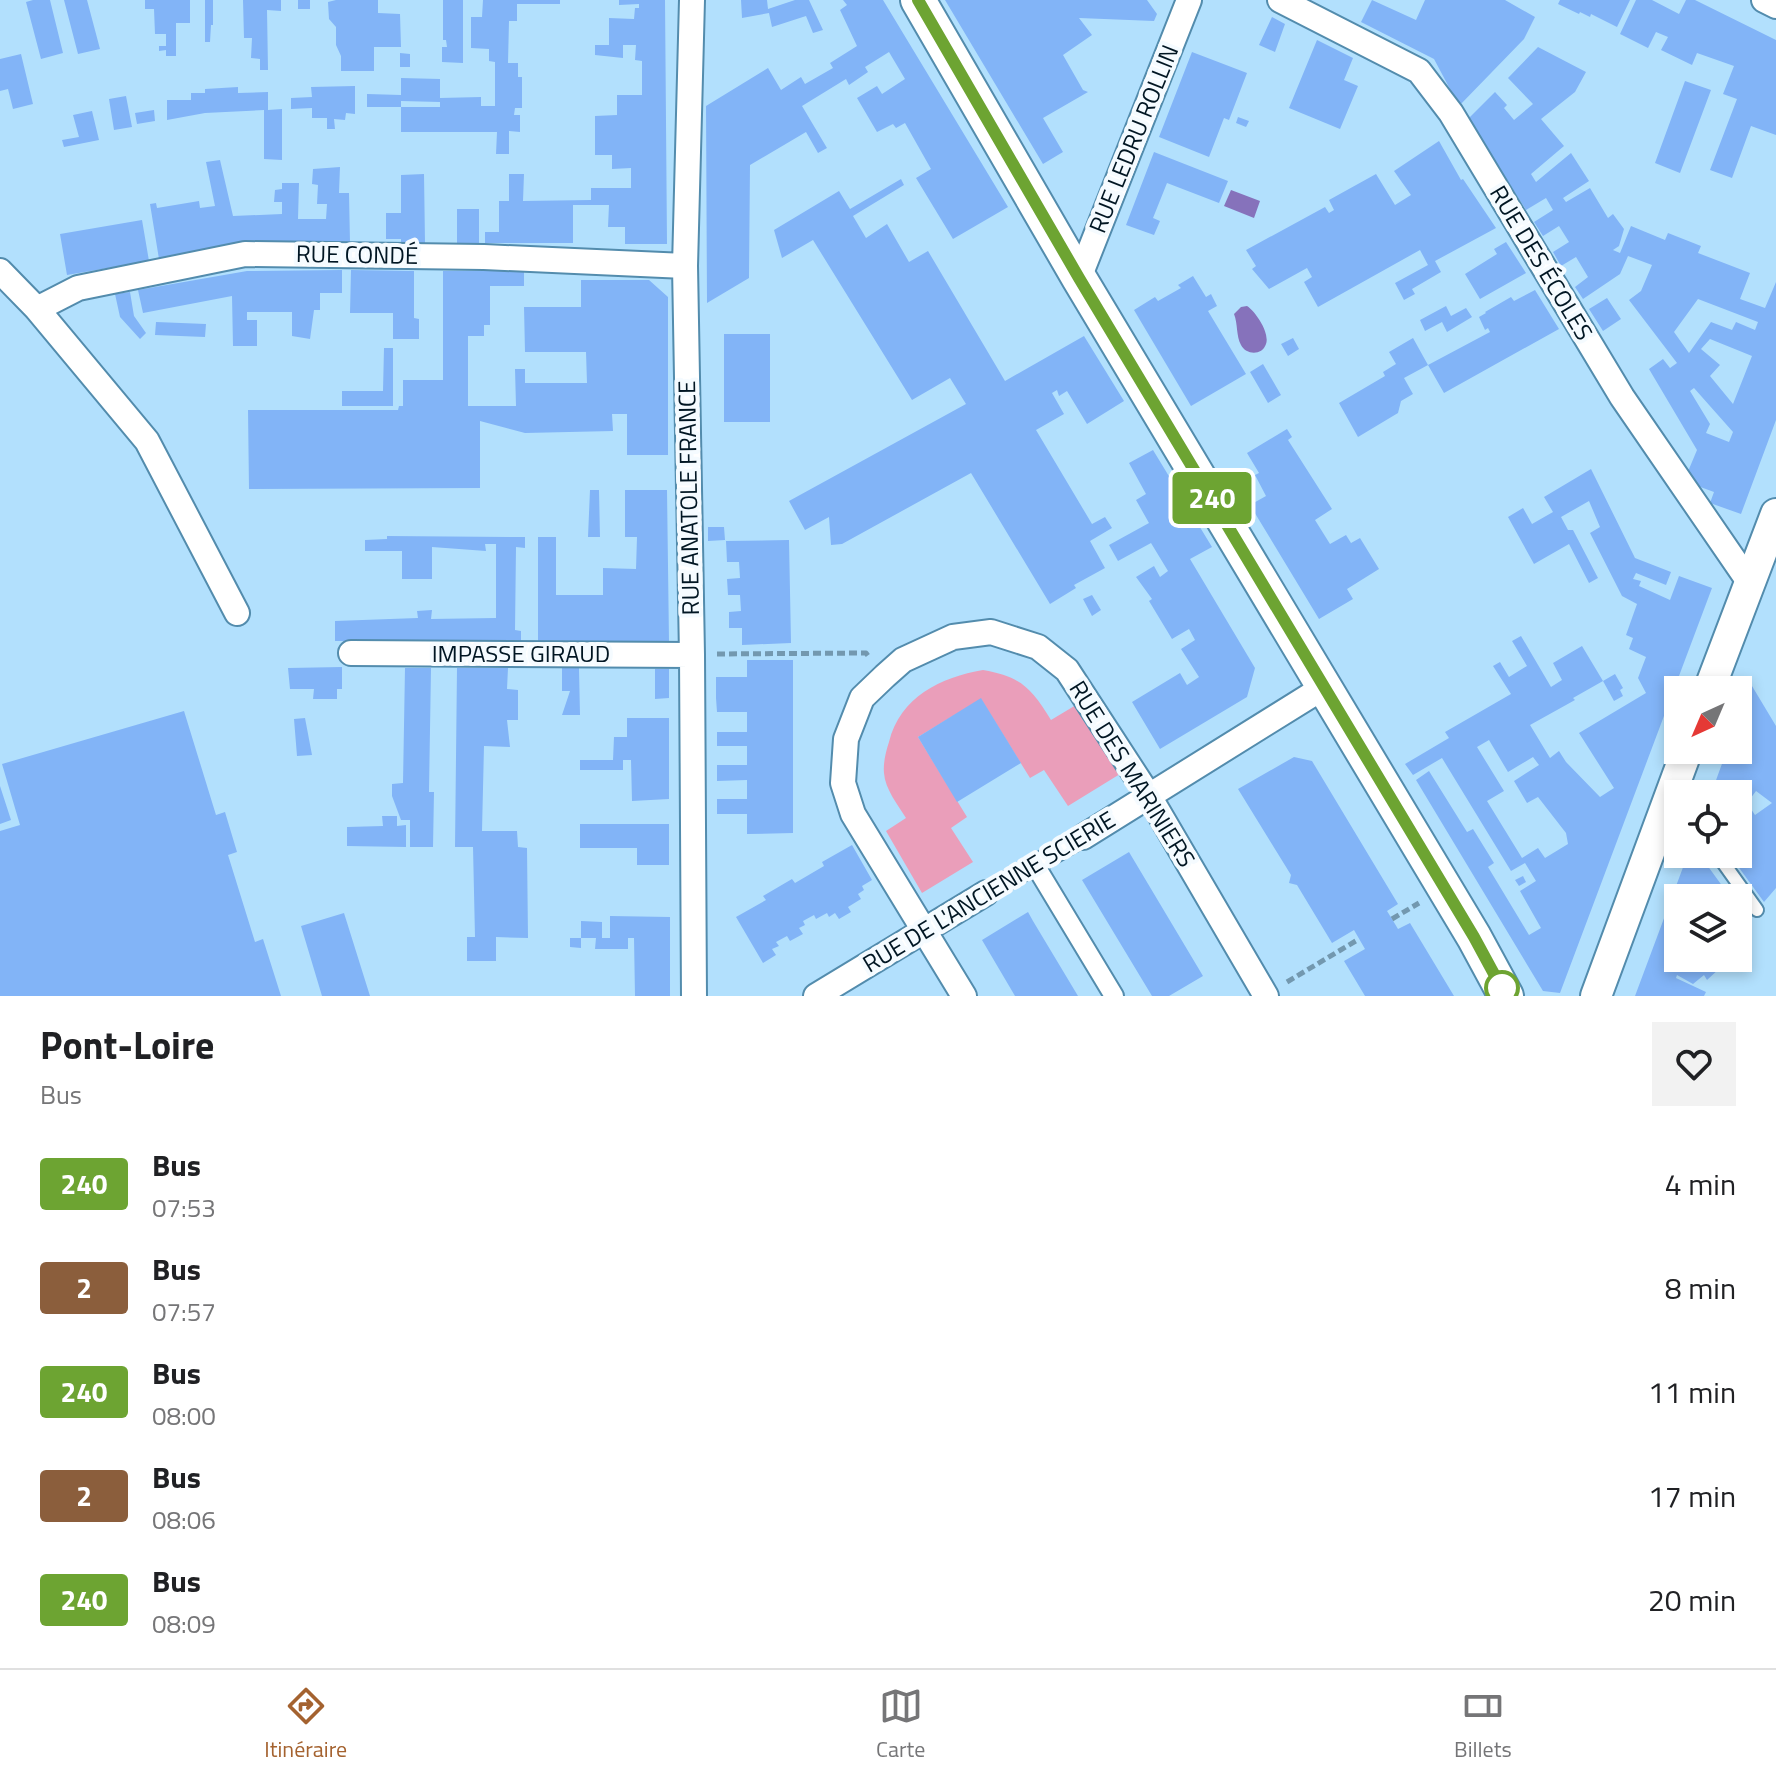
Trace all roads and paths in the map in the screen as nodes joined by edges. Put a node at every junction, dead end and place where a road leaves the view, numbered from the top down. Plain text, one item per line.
1 (692, 0) edge
2 (918, 0) edge
3 (1189, 0) edge
4 (1280, 0) edge
5 (1764, 0) edge
6 (1776, 6) edge
7 (685, 266) junction
8 (0, 271) edge
9 (1079, 278) junction
10 (37, 309) junction
11 (1776, 514) edge
12 (1749, 585) junction
13 (237, 613) dead end
14 (351, 653) dead end
15 (692, 655) junction
16 (885, 676) junction
17 (1714, 676) edge
18 (1324, 687) junction
19 (1149, 796) junction
20 (1664, 835) edge
21 (1083, 837) joint
22 (1035, 865) junction
23 (1727, 868) edge
24 (986, 893) joint
25 (1757, 910) dead end
26 (924, 930) junction
27 (1359, 939) dead end
28 (1265, 995) edge
29 (694, 996) edge
30 (816, 996) edge
31 (964, 996) edge
32 (1114, 996) edge
33 (1506, 996) edge
34 (1596, 996) edge

1 - 7 street, RUE ANATOLE FRANCE
2 - 9 main road
3 - 9 street, RUE LEDRU ROLLIN
4 - 12 street, RUE DES ÉCOLES
5 - 6 street
7 - 10 street, RUE CONDÉ
7 - 15 street, RUE ANATOLE FRANCE
8 - 10 street
9 - 18 main road
10 - 13 street
11 - 12 street
12 - 17 street
14 - 15 street, IMPASSE GIRAUD
15 - 16 path
15 - 29 street, RUE ANATOLE FRANCE
16 - 19 street, RUE DES MARINIERS
16 - 26 street, RUE DES MARINIERS
18 - 19 street, RUE DE L'ANCIENNE SCIERIE
18 - 33 main road
19 - 21 street, RUE DE L'ANCIENNE SCIERIE
19 - 28 street, RUE DES MARINIERS
20 - 34 street
21 - 22 street, RUE DE L'ANCIENNE SCIERIE
22 - 24 street, RUE DE L'ANCIENNE SCIERIE
22 - 32 street
23 - 25 lane
24 - 26 street, RUE DE L'ANCIENNE SCIERIE
26 - 30 street, RUE DE L'ANCIENNE SCIERIE
26 - 31 street, RUE DES MARINIERS
27 - 28 path

